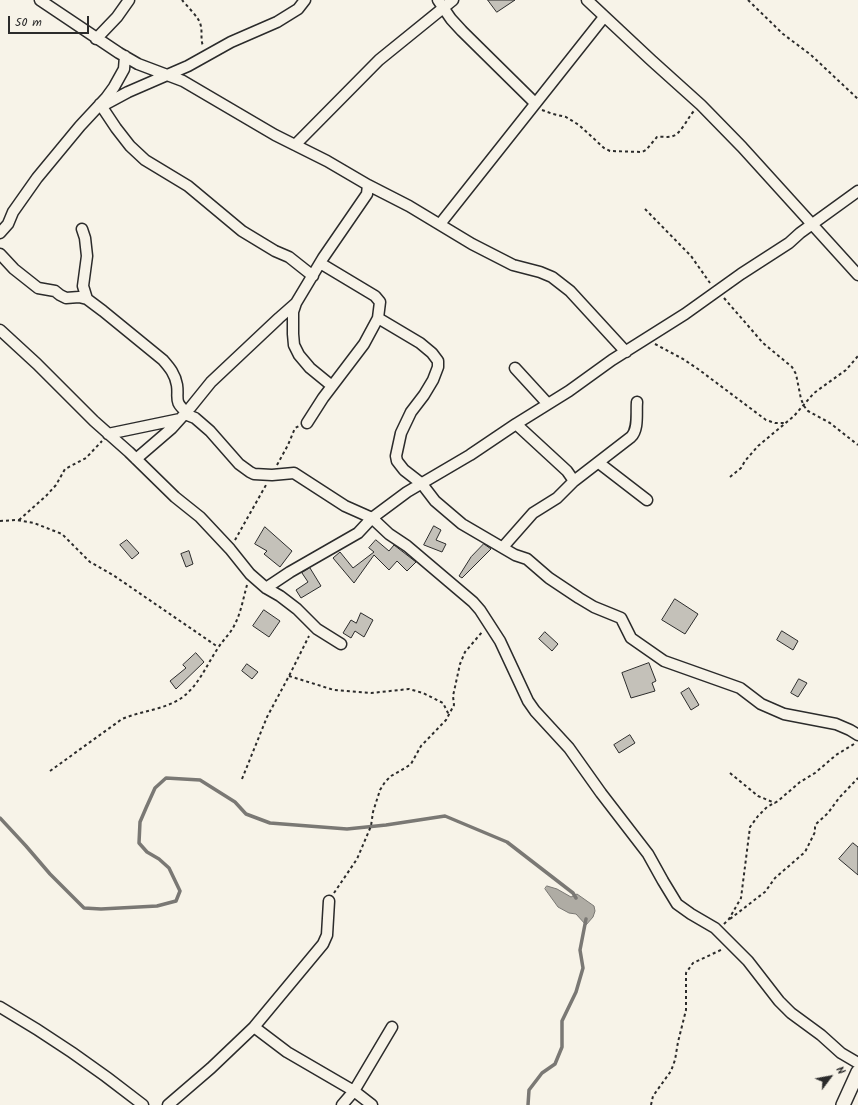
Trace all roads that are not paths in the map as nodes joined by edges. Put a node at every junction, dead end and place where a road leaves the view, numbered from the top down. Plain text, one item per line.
1 (40, 0) edge
2 (129, 0) edge
3 (305, 0) edge
4 (453, 0) edge
5 (587, 0) edge
6 (441, 4) edge
7 (604, 17) junction
8 (96, 38) junction
9 (125, 56) junction
10 (168, 75) junction
11 (535, 103) junction
12 (101, 105) junction
13 (295, 145) junction
14 (368, 185) junction
15 (858, 191) edge
16 (440, 224) junction
17 (812, 224) junction
18 (82, 229) dead end
19 (0, 233) edge
20 (0, 254) edge
21 (320, 263) junction
22 (858, 275) edge
23 (313, 276) junction
24 (87, 299) junction
25 (296, 303) junction
26 (378, 318) junction
27 (0, 330) edge
28 (626, 352) junction
29 (515, 368) dead end
30 (332, 386) junction
31 (637, 402) dead end
32 (548, 404) junction
33 (184, 415) junction
34 (308, 422) dead end
35 (516, 424) junction
36 (108, 434) junction
37 (136, 459) junction
38 (599, 463) junction
39 (574, 481) junction
40 (422, 484) junction
41 (647, 500) dead end
42 (372, 518) junction
43 (503, 547) junction
44 (266, 588) junction
45 (341, 644) dead end
46 (858, 735) edge
47 (329, 901) road end
48 (0, 1007) edge
49 (254, 1026) junction
50 (392, 1027) dead end
51 (858, 1063) edge
52 (858, 1072) edge
53 (354, 1091) junction
54 (170, 1104) edge
55 (143, 1105) edge
56 (342, 1105) edge
57 (372, 1105) edge
58 (843, 1105) edge

1 - 8 street
2 - 8 street
3 - 10 street
4 - 6 street
5 - 7 street
6 - 11 street
6 - 13 street
7 - 11 street
7 - 17 street
8 - 9 street
9 - 10 street
9 - 12 street
10 - 12 street
10 - 13 street
11 - 16 street
12 - 19 street
12 - 23 street
13 - 14 street
14 - 16 street
14 - 21 street
15 - 17 street
16 - 28 street
17 - 22 street
17 - 28 street
18 - 24 street
20 - 24 street
21 - 23 street
21 - 26 street
23 - 25 street
24 - 33 street
25 - 30 street
25 - 33 street
26 - 30 street
26 - 40 street
27 - 36 street
28 - 32 street
29 - 32 street
30 - 34 street
31 - 38 street
32 - 35 street
33 - 36 street
33 - 37 street
33 - 42 street
35 - 39 street
35 - 40 street
36 - 37 street
37 - 44 street
38 - 39 street
38 - 41 street
39 - 43 street
40 - 42 street
40 - 43 street
42 - 44 street
42 - 51 street
43 - 46 street
44 - 45 street
47 - 49 street
48 - 55 street
49 - 53 street
49 - 54 street
50 - 53 street
52 - 58 street
53 - 56 street
53 - 57 street

